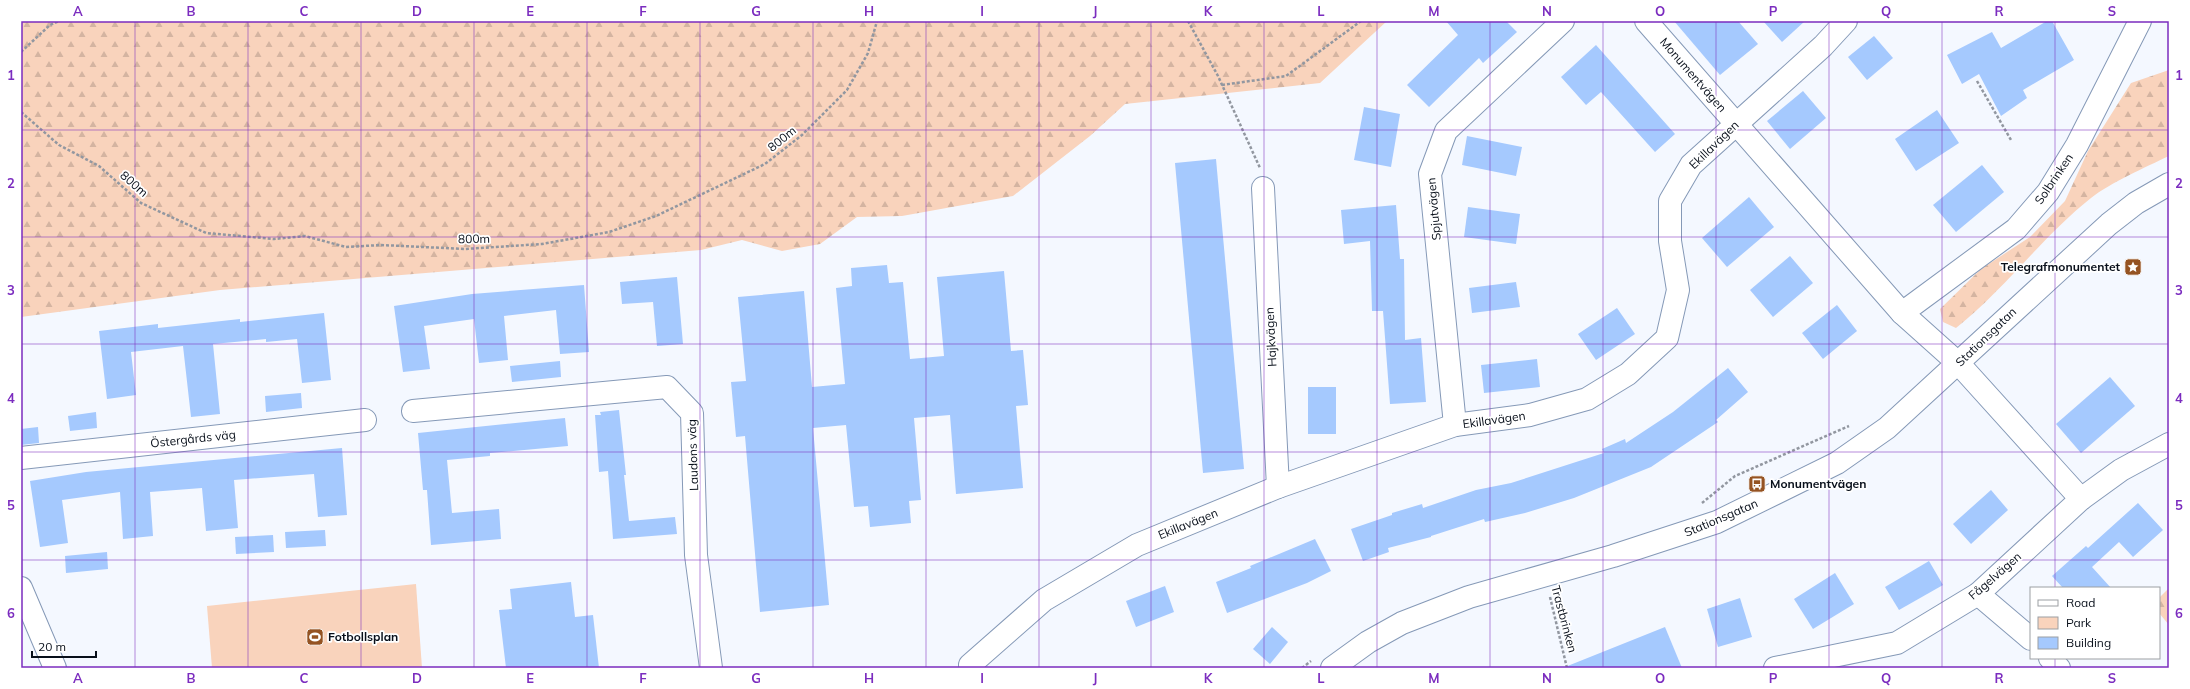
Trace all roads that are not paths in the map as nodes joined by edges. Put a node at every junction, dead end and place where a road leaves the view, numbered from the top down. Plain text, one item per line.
1 (1563, 21) edge
2 (1646, 21) edge
3 (1846, 21) edge
4 (2140, 21) edge
5 (1736, 124) junction
6 (2169, 184) edge
7 (1263, 188) road end
8 (1902, 314) junction
9 (1959, 364) junction
10 (413, 411) dead end
11 (365, 420) dead end
12 (1455, 425) junction
13 (2169, 444) edge
14 (21, 458) edge
15 (1278, 487) junction
16 (2080, 499) junction
17 (21, 588) edge
18 (1978, 594) junction
19 (2030, 638) edge
20 (2051, 659) edge
21 (1324, 663) edge
22 (969, 667) edge
23 (55, 668) edge
24 (711, 668) edge
25 (1775, 668) edge
26 (2059, 668) edge

1 - 12 street, Spjutvägen
2 - 5 street, Monumentvägen
3 - 5 street, Ekillavägen
4 - 8 street, Solbrinken
5 - 8 street, Monumentvägen
5 - 12 street, Ekillavägen
6 - 9 street, Stationsgatan
7 - 15 street, Hajkvägen
8 - 9 street, Monumentvägen
9 - 16 street, Monumentvägen
9 - 21 street, Stationsgatan
10 - 24 street, Laudons väg
11 - 14 street, Östergårds väg
12 - 15 street, Ekillavägen
13 - 16 street, Fågelvägen
15 - 22 street, Ekillavägen
16 - 18 street, Fågelvägen
17 - 23 street
18 - 19 street
18 - 25 street, Fågelvägen
20 - 26 street

